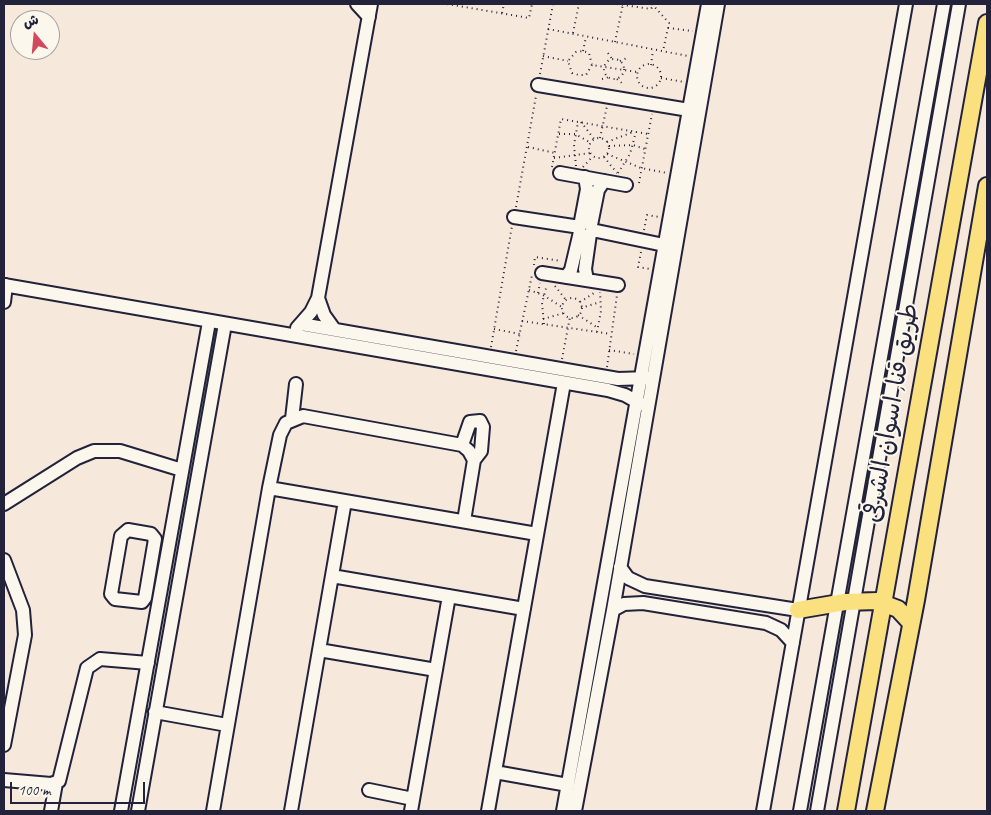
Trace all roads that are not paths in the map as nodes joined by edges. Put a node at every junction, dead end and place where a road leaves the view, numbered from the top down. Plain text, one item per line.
1 (357, 4) edge
2 (371, 4) edge
3 (708, 4) edge
4 (718, 4) edge
5 (906, 4) edge
6 (944, 4) edge
7 (959, 4) edge
8 (369, 17) junction
9 (987, 24) edge
10 (538, 85) road end
11 (689, 110) junction
12 (556, 170) road end
13 (581, 176) junction
14 (610, 179) junction
15 (632, 184) road end
16 (987, 186) edge
17 (514, 217) road end
18 (984, 225) edge
19 (586, 229) junction
20 (664, 245) junction
21 (542, 273) dead end
22 (566, 277) junction
23 (587, 280) junction
24 (5, 285) edge
25 (618, 285) road end
26 (318, 298) junction
27 (4, 302) edge
28 (209, 322) junction
29 (225, 324) junction
30 (301, 324) junction
31 (334, 329) junction
32 (287, 335) junction
33 (647, 378) junction
34 (564, 383) junction
35 (296, 384) dead end
36 (637, 401) junction
37 (647, 410) junction
38 (292, 419) junction
39 (462, 445) junction
40 (474, 460) junction
41 (182, 470) junction
42 (269, 488) junction
43 (345, 501) junction
44 (4, 504) edge
45 (464, 521) junction
46 (537, 534) junction
47 (4, 560) edge
48 (620, 567) junction
49 (150, 569) junction
50 (164, 572) junction
51 (332, 576) junction
52 (449, 596) junction
53 (884, 596) junction
54 (916, 600) junction
55 (845, 602) junction
56 (524, 609) junction
57 (613, 610) junction
58 (798, 610) junction
59 (911, 623) junction
60 (793, 643) junction
61 (319, 650) junction
62 (148, 663) junction
63 (436, 670) junction
64 (155, 712) junction
65 (227, 725) junction
66 (4, 745) edge
67 (495, 772) junction
68 (4, 780) edge
69 (56, 783) junction
70 (568, 785) junction
71 (369, 790) dead end
72 (412, 805) edge
73 (51, 811) edge
74 (121, 811) edge
75 (138, 811) edge
76 (213, 811) edge
77 (291, 811) edge
78 (488, 811) edge
79 (563, 811) edge
80 (575, 811) edge
81 (763, 811) edge
82 (800, 811) edge
83 (816, 811) edge
84 (846, 811) edge
85 (875, 811) edge

1 - 8 street
2 - 8 street
3 - 11 street
4 - 33 street
5 - 58 street
6 - 55 street
7 - 55 street
8 - 26 street
9 - 53 main road, طريق قنا, اسوان الشرقى
10 - 11 street
11 - 20 street
12 - 13 street
13 - 14 street
13 - 19 street
14 - 15 street
14 - 19 street
16 - 18 main road
17 - 19 street
18 - 54 main road
19 - 20 street
19 - 22 street
19 - 23 street
20 - 33 street
21 - 22 street
22 - 23 street
23 - 25 street
24 - 27 street
24 - 28 street
26 - 30 street
26 - 31 street
28 - 29 street
28 - 41 street
29 - 32 street
29 - 64 street
30 - 31 street
30 - 32 street
31 - 33 street
32 - 34 street
33 - 36 street
33 - 37 street
34 - 36 street
34 - 46 street
35 - 38 street
36 - 37 street
36 - 70 street
37 - 48 street
38 - 39 street
38 - 42 street
39 - 40 street
39 - 40 street
40 - 45 street
41 - 44 street
41 - 50 street
42 - 43 street
42 - 65 street
43 - 45 street
43 - 51 street
45 - 46 street
46 - 56 street
47 - 66 street
48 - 57 street
48 - 58 street
49 - 49 street
49 - 50 street
50 - 62 street
51 - 52 street
51 - 61 street
52 - 56 street
52 - 63 street
53 - 54 main road
53 - 55 main road
53 - 59 main road
53 - 84 main road, طريق قنا, اسوان الشرقى
54 - 59 main road
55 - 58 main road
55 - 82 street
55 - 83 street
56 - 67 street
57 - 60 street
57 - 80 street
58 - 60 street
59 - 85 main road
60 - 81 street
61 - 63 street
61 - 77 street
62 - 69 street
62 - 74 street
63 - 72 street
64 - 65 street
64 - 75 street
65 - 76 street
67 - 70 street
67 - 78 street
68 - 69 street
69 - 73 street
70 - 79 street
71 - 72 street

